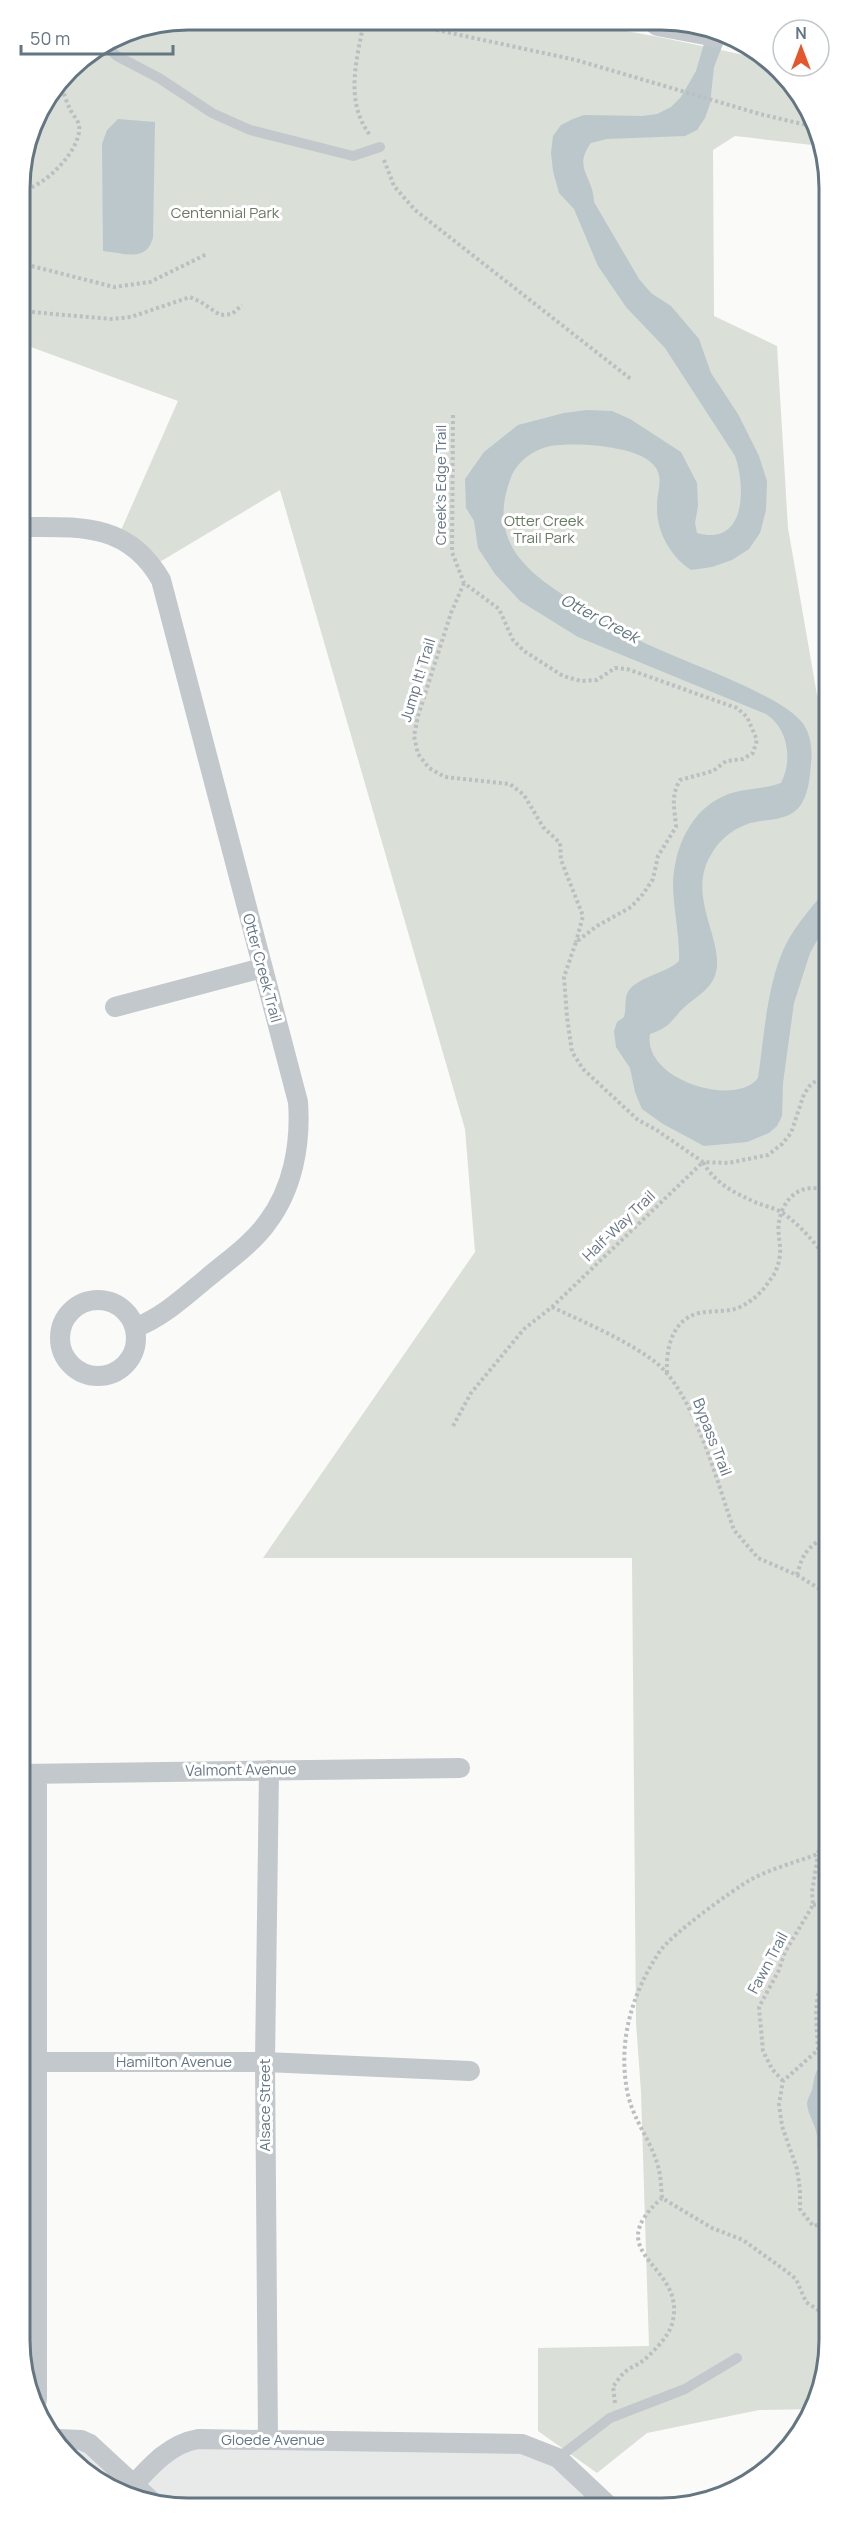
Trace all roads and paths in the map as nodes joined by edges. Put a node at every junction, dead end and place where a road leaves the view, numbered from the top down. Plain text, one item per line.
1 (362, 30) edge
2 (431, 30) edge
3 (111, 50) edge
4 (64, 91) edge
5 (806, 125) edge
6 (380, 147) junction
7 (30, 187) edge
8 (207, 254) dead end
9 (30, 266) edge
10 (242, 304) dead end
11 (30, 312) edge
12 (632, 380) dead end
13 (453, 415) dead end
14 (30, 528) edge
15 (464, 583) junction
16 (576, 942) junction
17 (262, 968) junction
18 (116, 1007) dead end
19 (819, 1078) edge
20 (703, 1162) junction
21 (819, 1188) edge
22 (781, 1212) junction
23 (819, 1248) edge
24 (552, 1307) junction
25 (135, 1328) dead end
26 (667, 1374) junction
27 (453, 1426) dead end
28 (819, 1542) edge
29 (797, 1575) junction
30 (819, 1588) edge
31 (460, 1767) dead end
32 (269, 1770) junction
33 (30, 1774) edge
34 (819, 1850) edge
35 (818, 1854) junction
36 (819, 1904) edge
37 (813, 1905) junction
38 (819, 1989) edge
39 (30, 2062) edge
40 (265, 2062) junction
41 (470, 2071) dead end
42 (783, 2081) junction
43 (30, 2104) edge
44 (662, 2198) junction
45 (819, 2225) edge
46 (819, 2310) edge
47 (736, 2358) dead end
48 (37, 2386) edge
49 (619, 2416) junction
50 (65, 2439) edge
51 (268, 2439) junction
52 (558, 2458) junction
53 (130, 2487) edge
54 (131, 2488) edge
55 (601, 2498) edge

1 - 6 path
2 - 5 path
3 - 6 lane
4 - 7 path
6 - 12 path
8 - 9 path
10 - 11 path
13 - 15 path, Creek's Edge Trail
14 - 17 street, Otter Creek Trail
15 - 16 path, Jump It! Trail
15 - 16 path
16 - 20 path
17 - 18 street
17 - 25 street, Otter Creek Trail
19 - 20 path
20 - 22 path
20 - 24 path, Half-Way Trail
21 - 22 path
22 - 23 path
22 - 26 path
24 - 26 path, Bypass Trail
24 - 27 path, Half-Way Trail
26 - 29 path, Bypass Trail
28 - 29 path
29 - 30 path, Bypass Trail
31 - 32 street, Valmont Avenue
32 - 33 street, Valmont Avenue
32 - 40 street, Alsace Street
34 - 35 path, Fawn Trail
35 - 37 path, Fawn Trail
35 - 44 path
36 - 37 path
37 - 42 path, Fawn Trail
38 - 42 path
39 - 40 street, Hamilton Avenue
40 - 41 street, Hamilton Avenue
40 - 51 street, Alsace Street
42 - 45 path
43 - 48 street
44 - 46 path
44 - 49 path
47 - 49 lane
49 - 52 lane
50 - 53 street
51 - 52 street, Gloede Avenue
51 - 54 street, Gloede Avenue
52 - 55 street

